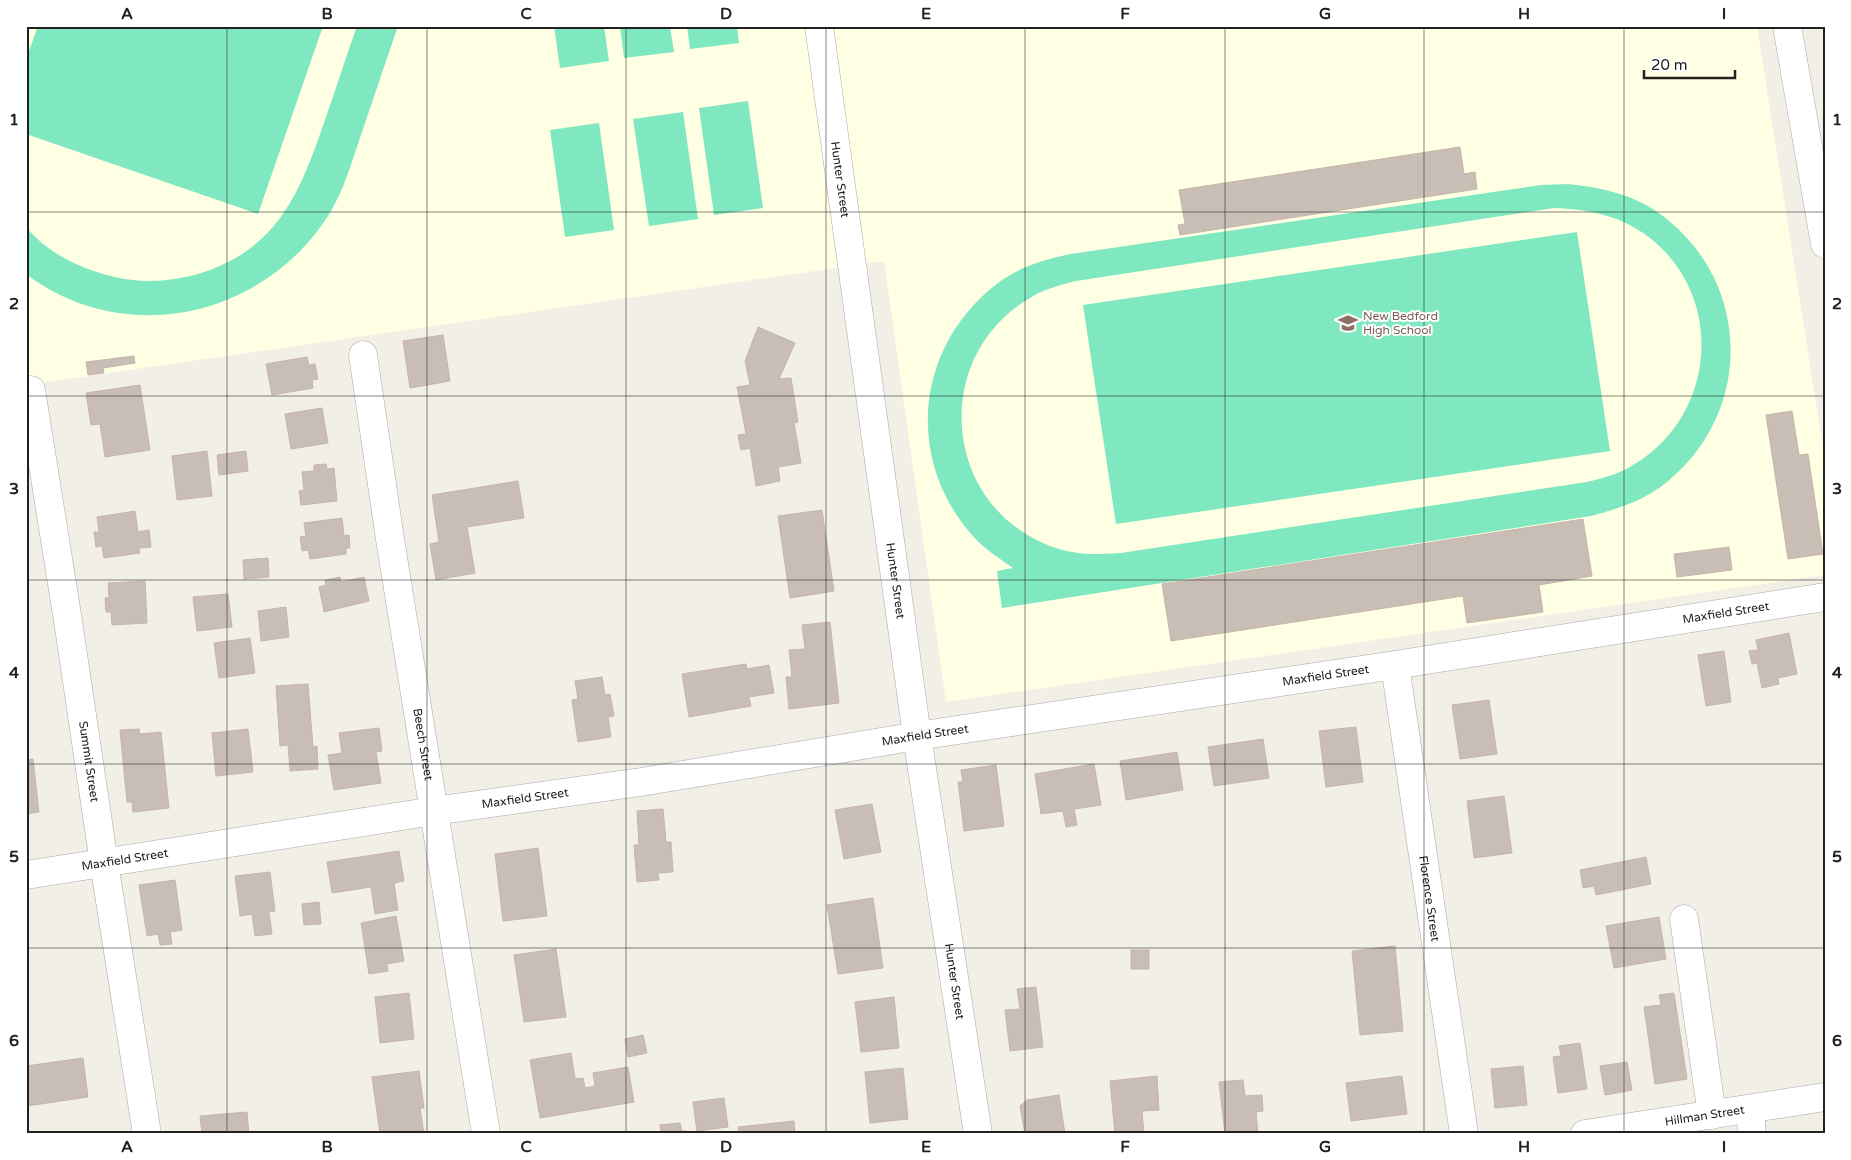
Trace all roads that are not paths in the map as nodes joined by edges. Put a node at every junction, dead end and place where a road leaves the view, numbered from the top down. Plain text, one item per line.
1 (820, 26) edge
2 (1787, 26) edge
3 (1825, 244) edge
4 (363, 355) dead end
5 (31, 390) dead end
6 (1825, 597) edge
7 (1396, 665) junction
8 (917, 736) junction
9 (434, 811) junction
10 (104, 863) junction
11 (26, 874) edge
12 (1684, 919) dead end
13 (1825, 1097) edge
14 (1712, 1115) junction
15 (1751, 1121) edge
16 (147, 1134) edge
17 (486, 1134) edge
18 (978, 1134) edge
19 (1464, 1134) edge
20 (1585, 1134) edge

1 - 8 street, Hunter Street
2 - 3 street
4 - 9 street, Beech Street
5 - 10 street, Summit Street
6 - 7 street, Maxfield Street
7 - 8 street, Maxfield Street
7 - 19 street, Florence Street
8 - 9 street, Maxfield Street
8 - 18 street, Hunter Street
9 - 10 street, Maxfield Street
9 - 17 street, Beech Street
10 - 11 street, Maxfield Street
10 - 16 street, Summit Street
12 - 14 street
13 - 15 street, Hillman Street
14 - 15 street, Hillman Street
14 - 20 street, Hillman Street

